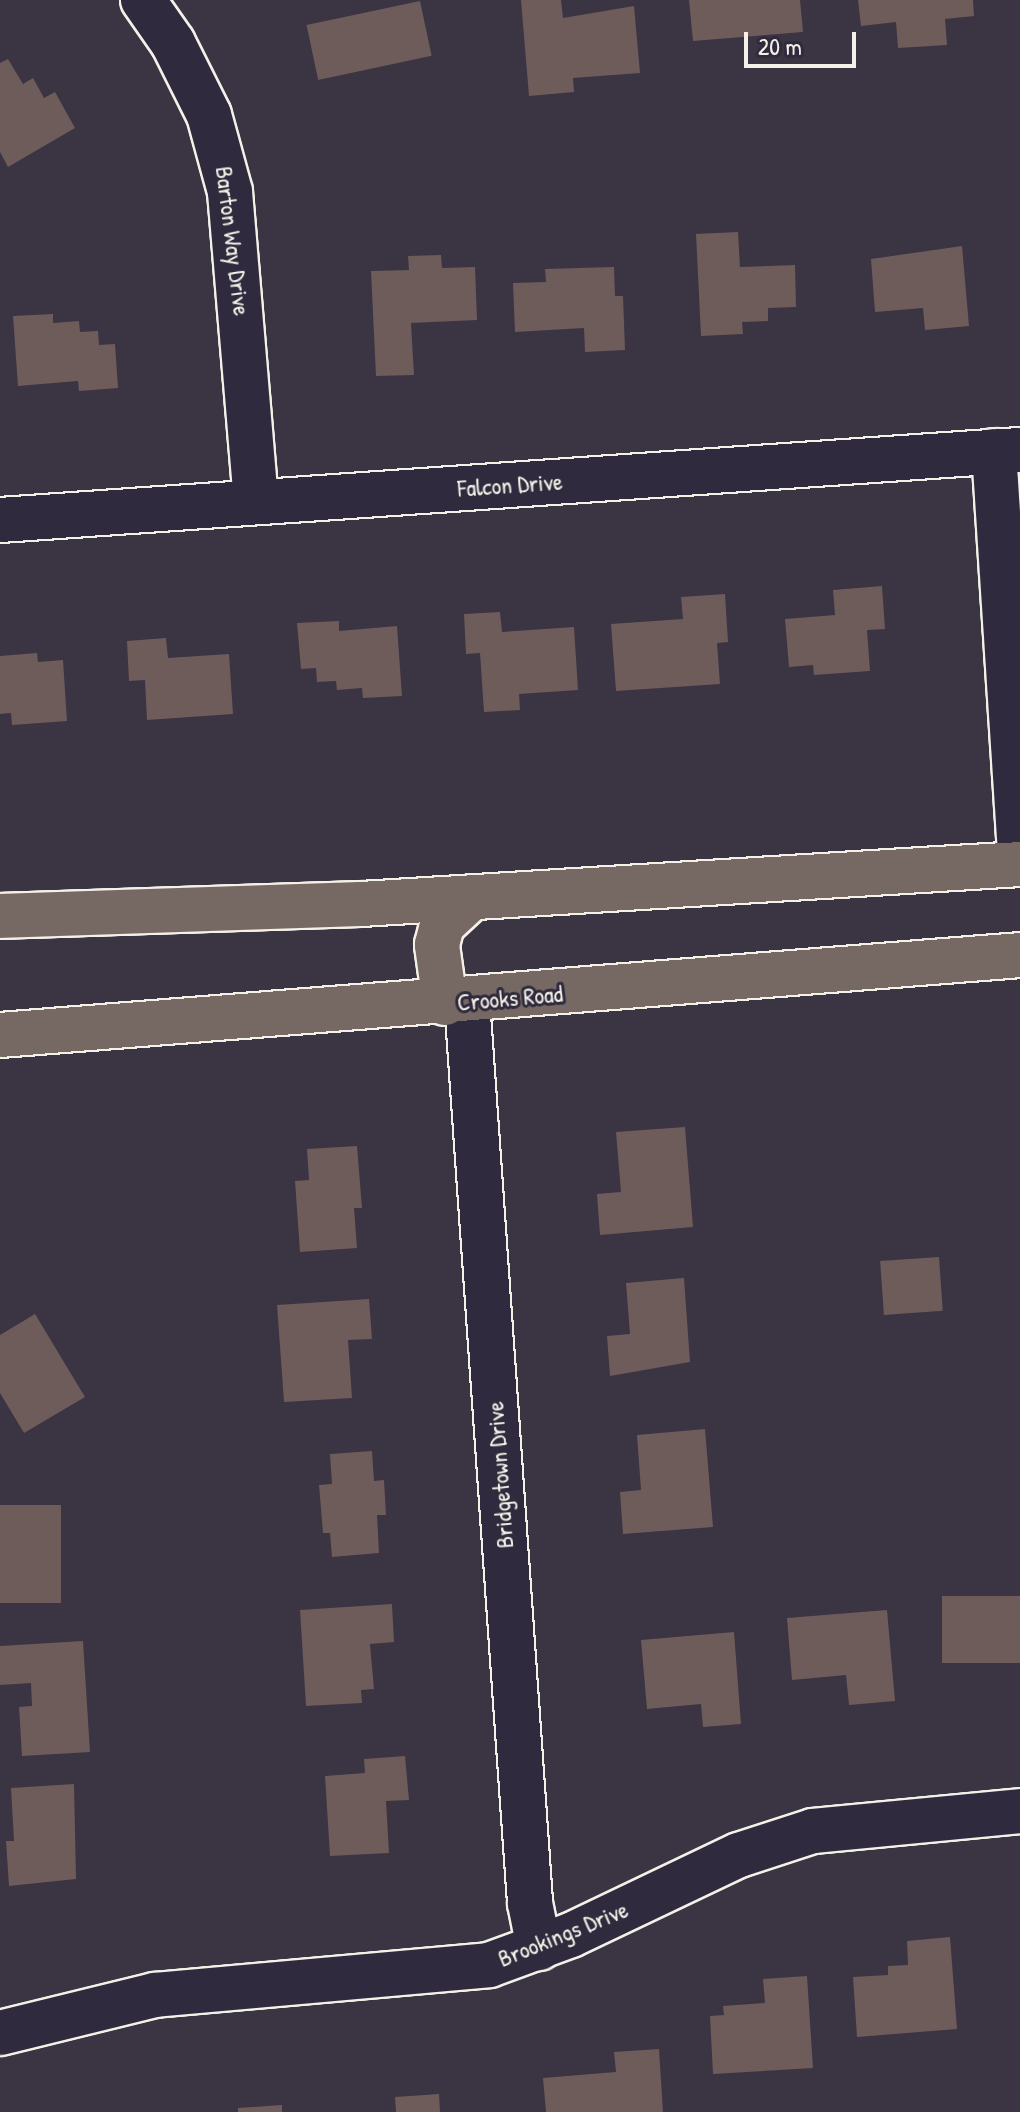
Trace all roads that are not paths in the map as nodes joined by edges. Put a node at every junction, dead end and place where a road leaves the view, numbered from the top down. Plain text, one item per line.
1 (143, 0) edge
2 (1007, 450) edge
3 (256, 502) junction
4 (0, 520) edge
5 (1020, 856) edge
6 (1020, 864) edge
7 (472, 897) junction
8 (0, 916) edge
9 (1020, 955) edge
10 (456, 1002) junction
11 (0, 1035) edge
12 (1020, 1811) edge
13 (539, 1948) junction
14 (0, 2033) edge

1 - 3 street, Barton Way Drive
2 - 3 street, Falcon Drive
2 - 5 street
3 - 4 street, Falcon Drive
6 - 7 main road
7 - 8 main road
7 - 10 main road
9 - 10 main road, Crooks Road
10 - 11 main road, Crooks Road
10 - 13 street, Bridgetown Drive
12 - 13 street, Brookings Drive
13 - 14 street, Brookings Drive

